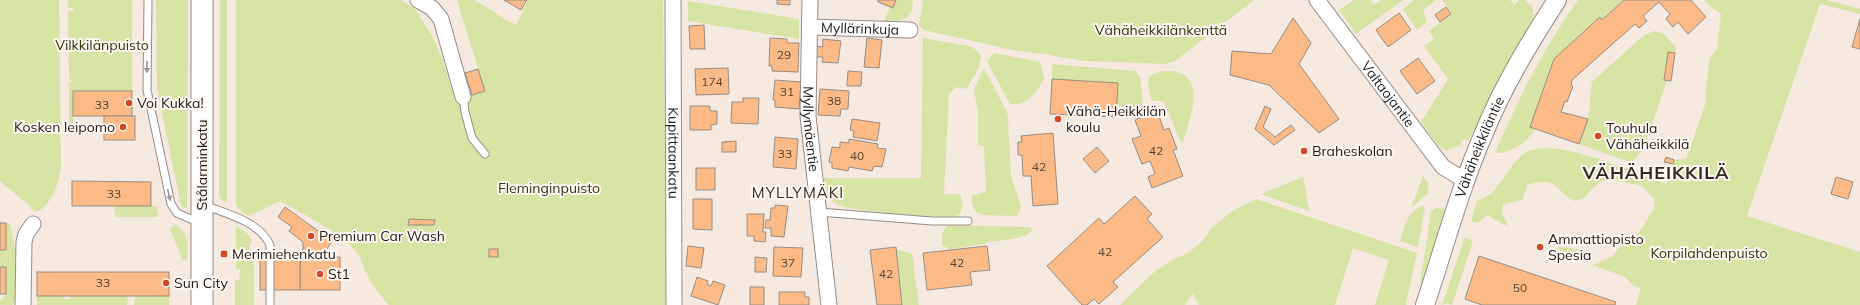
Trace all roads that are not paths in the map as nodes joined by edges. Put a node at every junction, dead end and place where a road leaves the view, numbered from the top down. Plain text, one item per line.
1 (148, 0) edge
2 (202, 0) edge
3 (673, 0) edge
4 (810, 0) edge
5 (1317, 0) edge
6 (1557, 0) edge
7 (423, 1) edge
8 (810, 27) junction
9 (910, 30) dead end
10 (463, 97) joint
11 (485, 154) dead end
12 (1466, 181) junction
13 (819, 212) junction
14 (202, 214) junction
15 (968, 221) dead end
16 (33, 224) dead end
17 (23, 305) edge
18 (202, 305) edge
19 (270, 305) edge
20 (674, 305) edge
21 (829, 305) edge
22 (1425, 305) edge

1 -> 14 lane
2 - 14 main road, Stålarminkatu
3 - 20 street, Kupittaankatu
4 - 8 street, Myllymäentie
5 - 12 street, Valtaojantie
6 - 12 street, Vähäheikkiläntie
7 - 10 street
8 - 9 street, Myllärinkuja
8 - 13 street, Myllymäentie
10 - 11 lane
12 - 22 street, Vähäheikkiläntie
13 - 15 lane
13 - 21 street, Myllymäentie
14 - 18 main road, Stålarminkatu
14 - 19 lane
16 - 17 street

